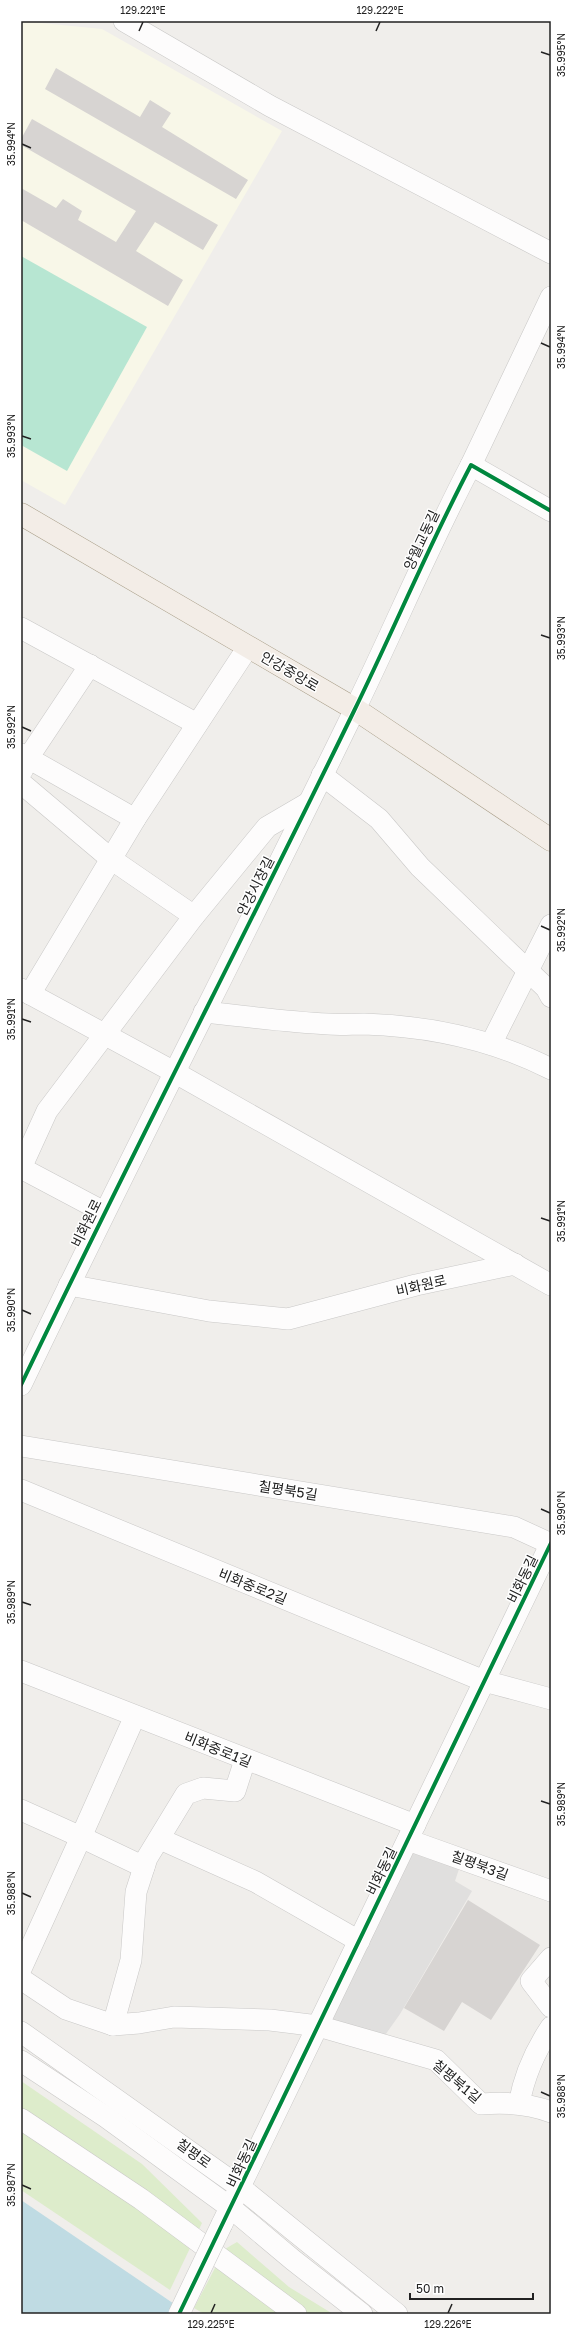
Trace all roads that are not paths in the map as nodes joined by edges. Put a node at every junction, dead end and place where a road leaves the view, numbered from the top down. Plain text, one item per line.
1 (124, 21) edge
2 (551, 253) edge
3 (551, 297) edge
4 (471, 464) junction
5 (551, 511) edge
6 (21, 514) edge
7 (21, 628) edge
8 (248, 647) junction
9 (90, 665) junction
10 (355, 710) junction
11 (197, 724) junction
12 (23, 762) edge
13 (322, 775) junction
14 (21, 783) edge
15 (308, 803) junction
16 (135, 819) junction
17 (551, 840) edge
18 (111, 859) junction
19 (194, 916) junction
20 (551, 925) edge
21 (529, 972) junction
22 (26, 992) edge
23 (551, 997) edge
24 (204, 1012) junction
25 (105, 1035) junction
26 (491, 1044) junction
27 (551, 1069) edge
28 (174, 1072) junction
29 (21, 1168) edge
30 (104, 1212) junction
31 (515, 1264) junction
32 (69, 1285) junction
33 (551, 1285) edge
34 (21, 1385) edge
35 (21, 1446) edge
36 (21, 1490) edge
37 (551, 1544) edge
38 (21, 1671) edge
39 (484, 1681) junction
40 (551, 1700) edge
41 (135, 1716) junction
42 (245, 1760) junction
43 (21, 1810) edge
44 (411, 1832) junction
45 (81, 1837) junction
46 (160, 1839) junction
47 (144, 1867) junction
48 (551, 1891) edge
49 (359, 1941) junction
50 (551, 1958) edge
51 (21, 1969) edge
52 (21, 1979) edge
53 (551, 2007) edge
54 (113, 2025) junction
55 (318, 2026) junction
56 (551, 2028) edge
57 (21, 2032) edge
58 (21, 2061) edge
59 (519, 2104) junction
60 (551, 2112) edge
61 (21, 2119) edge
62 (241, 2188) junction
63 (227, 2216) junction
64 (179, 2314) edge
65 (296, 2314) edge
66 (362, 2314) edge
67 (397, 2314) edge

1 - 2 street
3 - 4 street, 양월교동길
4 - 5 street
4 - 10 street, 양월교동길
6 - 8 main road, 안강중앙로
7 - 9 street
8 - 10 main road, 안강중앙로
8 - 11 street
9 - 11 street
9 - 12 street
10 - 13 street, 안강시장길
10 - 17 main road, 안강중앙로
11 - 16 street
12 - 16 street
13 - 15 street, 안강시장길
13 - 21 street
14 - 18 street
15 - 19 street, 안강시장길
15 - 24 street, 안강시장길
16 - 18 street
18 - 19 street
18 - 22 street
19 - 25 street, 안강시장길
20 - 21 street
21 - 23 street
21 - 26 street
22 - 25 street
24 - 26 street
24 - 28 street, 안강시장길
25 - 28 street
25 - 29 street, 안강시장길
26 - 27 street
28 - 30 street, 비화원로
28 - 31 street
29 - 30 street
30 - 32 street, 비화원로
31 - 32 street, 비화원로
31 - 33 street
32 - 34 street, 비화원로
35 - 37 street, 칠평북5길
36 - 39 street, 비화중로2길
37 - 39 street, 비화동길
38 - 41 street, 비화중로1길
39 - 40 street
39 - 44 street, 비화동길
41 - 42 street, 비화중로1길
41 - 45 street
42 - 44 street, 비화중로1길
42 - 46 street
43 - 45 street
44 - 48 street, 칠평북3길
44 - 49 street, 비화동길
45 - 47 street
45 - 51 street
46 - 47 street
46 - 49 street
47 - 54 street
49 - 55 street, 비화동길
50 - 53 street
52 - 54 street
54 - 55 street
55 - 59 street, 칠평북1길
55 - 62 street, 비화동길
56 - 59 street
57 - 62 street, 칠평로
58 - 63 street, 칠평로
59 - 60 street, 칠평북1길
61 - 65 street
62 - 63 street, 비화동길
62 - 67 street, 칠평로
63 - 64 street, 비화동길, bridge
63 - 66 street, 칠평로

